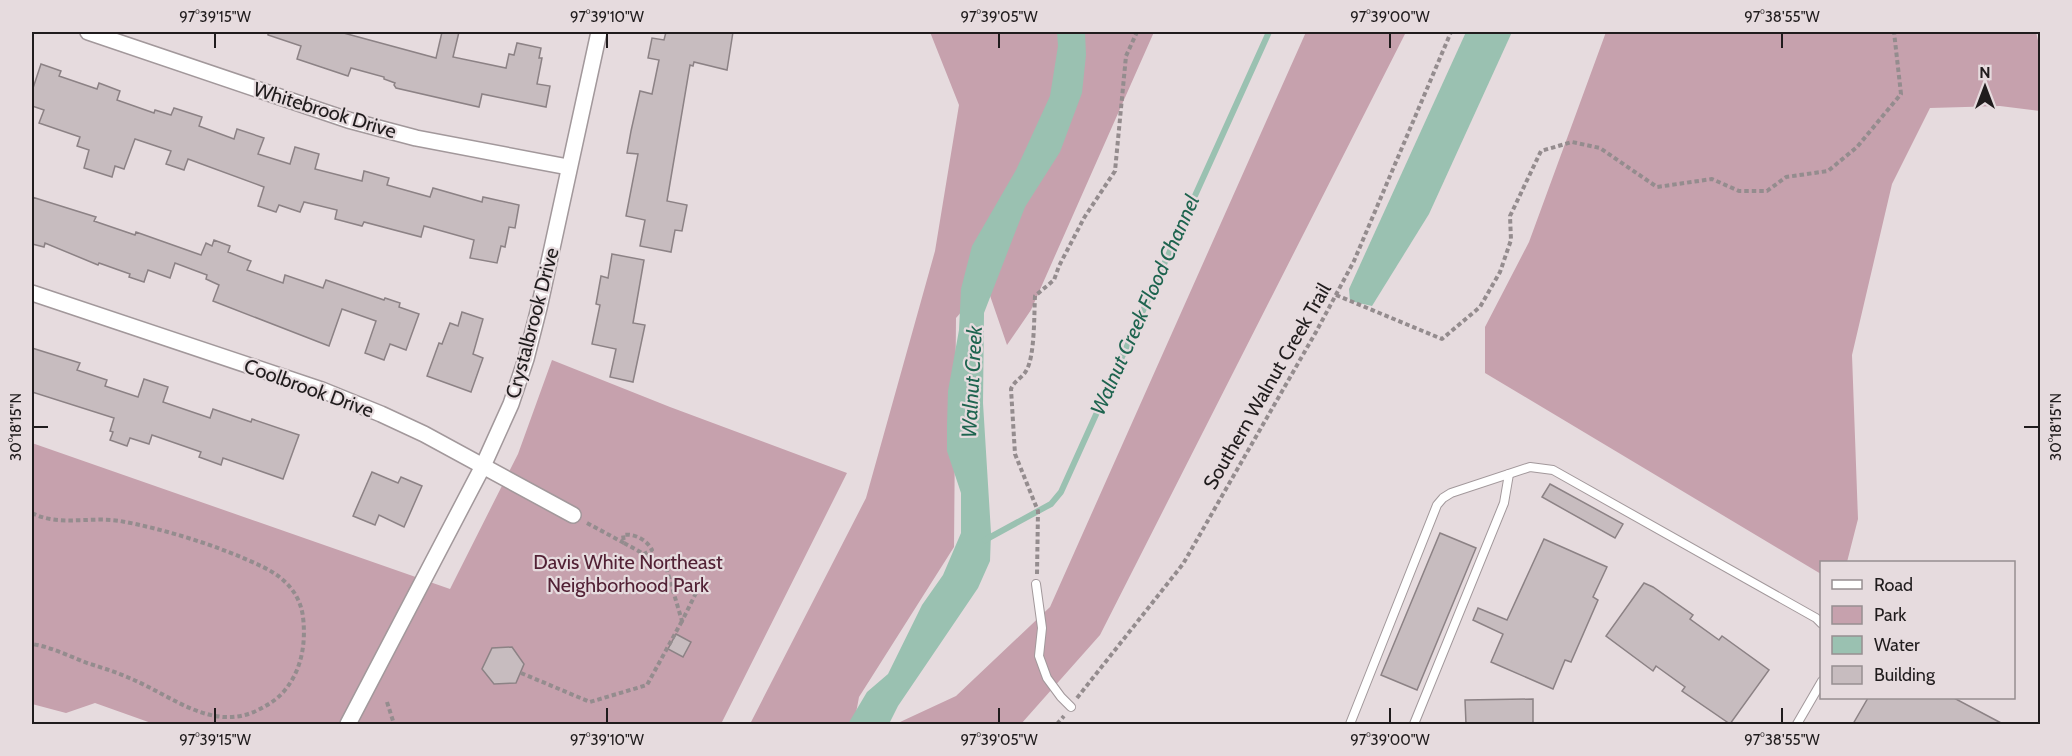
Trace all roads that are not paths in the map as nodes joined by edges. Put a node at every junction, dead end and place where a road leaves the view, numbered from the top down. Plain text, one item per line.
1 (88, 32) edge
2 (598, 32) edge
3 (568, 167) junction
4 (32, 293) edge
5 (483, 466) junction
6 (1509, 474) junction
7 (573, 515) road end
8 (1036, 584) road end
9 (1820, 623) edge
10 (1820, 683) edge
11 (1071, 707) road end
12 (348, 724) edge
13 (1350, 724) edge
14 (1414, 724) edge
15 (1797, 724) edge

1 - 3 street, Whitebrook Drive
2 - 3 street, Crystalbrook Drive
3 - 5 street, Crystalbrook Drive
4 - 5 street, Coolbrook Drive
5 - 7 street, Coolbrook Drive
5 - 12 street, Crystalbrook Drive
6 - 9 lane
6 - 13 lane
6 - 14 lane
8 - 11 lane
10 - 15 lane

